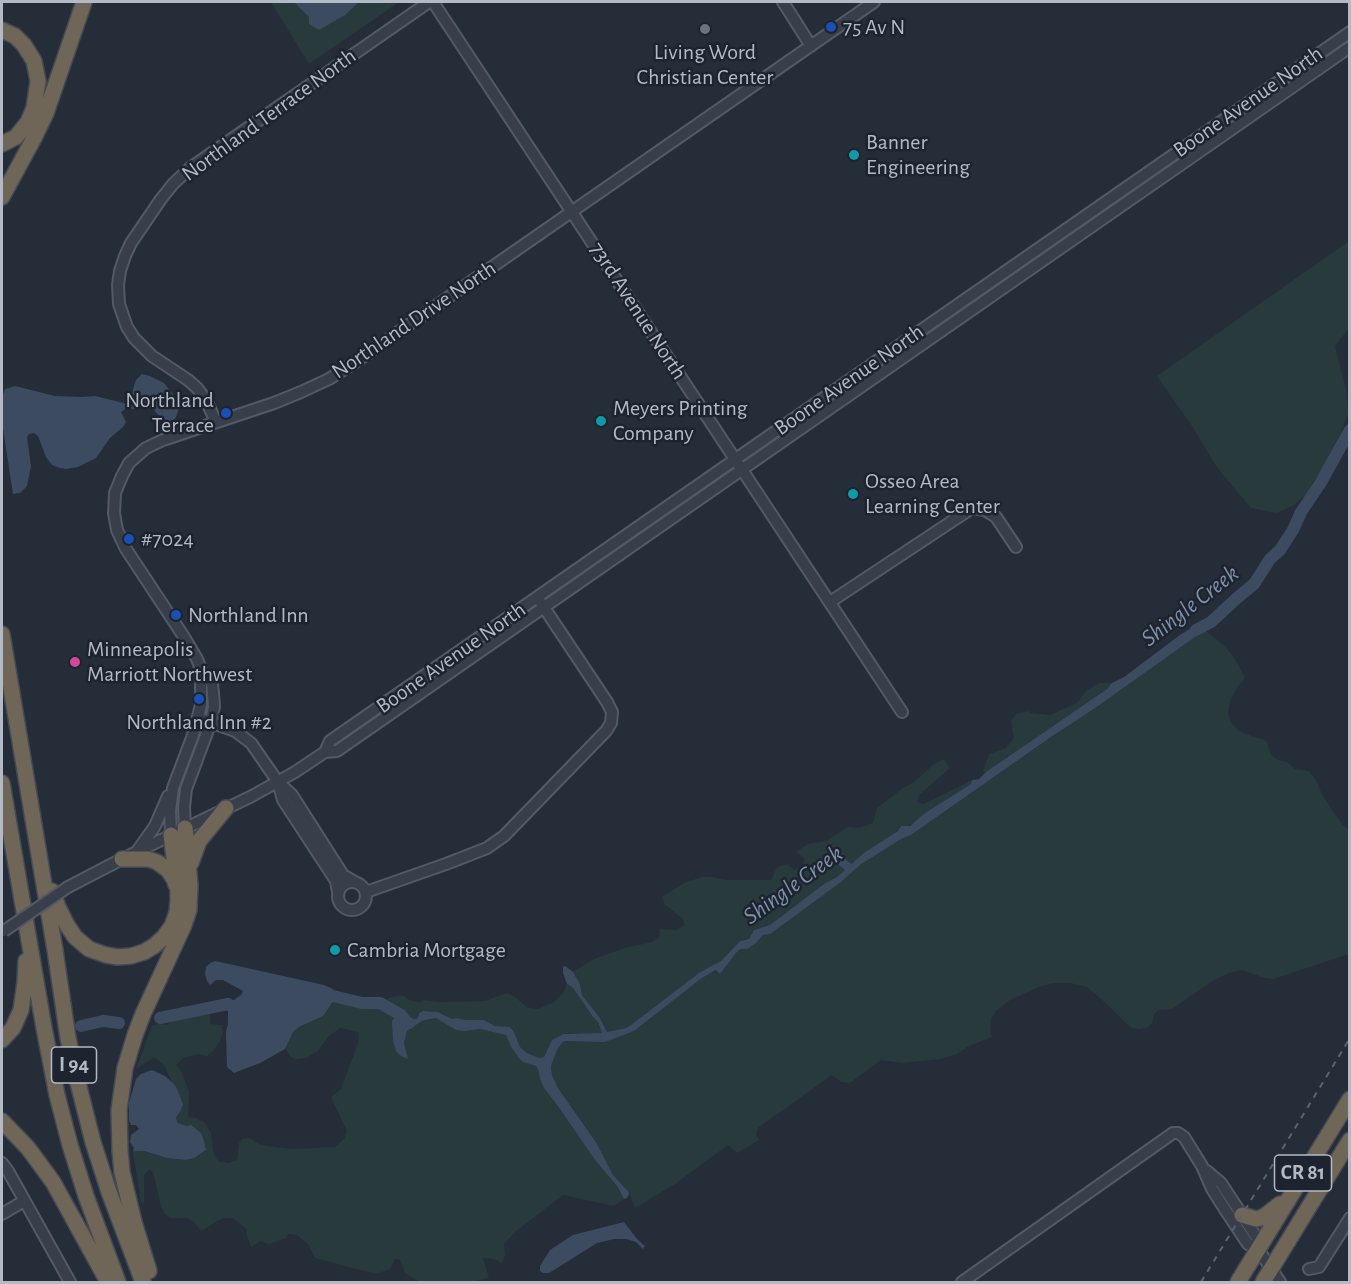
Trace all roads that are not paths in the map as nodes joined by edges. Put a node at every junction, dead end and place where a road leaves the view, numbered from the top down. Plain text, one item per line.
1 (84, 2) edge
2 (431, 2) edge
3 (783, 2) edge
4 (874, 2) edge
5 (2, 30) edge
6 (1350, 32) edge
7 (811, 45) junction
8 (1350, 47) edge
9 (2, 144) edge
10 (2, 197) edge
11 (572, 212) junction
12 (216, 422) junction
13 (735, 459) junction
14 (742, 470) junction
15 (1016, 547) dead end
16 (537, 597) junction
17 (830, 602) junction
18 (544, 608) junction
19 (2, 634) edge
20 (203, 674) junction
21 (902, 712) dead end
22 (198, 718) junction
23 (211, 722) junction
24 (325, 752) junction
25 (278, 782) junction
26 (2, 783) edge
27 (173, 788) junction
28 (226, 808) junction
29 (32, 813) junction
30 (178, 831) junction
31 (137, 851) junction
32 (122, 858) junction
33 (189, 875) junction
34 (355, 882) junction
35 (338, 892) junction
36 (366, 892) junction
37 (178, 895) junction
38 (25, 916) junction
39 (3, 932) edge
40 (2, 1040) edge
41 (1350, 1098) edge
42 (2, 1121) edge
43 (1350, 1140) edge
44 (2, 1163) edge
45 (1202, 1166) junction
46 (1291, 1193) junction
47 (24, 1201) junction
48 (2, 1214) edge
49 (1242, 1215) junction
50 (1350, 1218) edge
51 (1258, 1249) junction
52 (1271, 1268) junction
53 (1309, 1269) dead end
54 (70, 1282) edge
55 (108, 1282) edge
56 (118, 1282) edge
57 (143, 1282) edge
58 (153, 1282) edge
59 (962, 1282) edge
60 (1238, 1282) edge
61 (1263, 1282) edge
62 (1280, 1282) edge

1 - 10 highway
2 - 11 street, 73rd Avenue North
2 - 12 street, Northland Terrace North
3 - 7 street
4 - 7 street, Northland Drive North
5 - 9 highway
6 - 13 street, Boone Avenue North
7 - 11 street, Northland Drive North
8 - 14 street, Boone Avenue North
11 - 12 street, Northland Drive North
11 - 13 street, 73rd Avenue North
12 - 20 street, Northland Drive North
13 - 14 street, 73rd Avenue North
13 - 16 street, Boone Avenue North
14 - 17 street, 73rd Avenue North
14 - 18 street, Boone Avenue North
15 - 17 street
16 - 18 street
16 - 24 street, Boone Avenue North
17 - 21 street, 73rd Avenue North
18 - 24 street, Boone Avenue North
18 - 36 street
19 - 29 highway, I 94
20 - 22 street
20 - 23 street, Northland Drive North
22 - 23 street
22 - 27 street
23 - 25 street
23 - 30 street, Northland Drive North
24 - 25 street, Boone Avenue North
25 - 28 street, Boone Avenue North
25 - 34 street
25 - 35 street
26 - 38 highway, I 94
27 - 30 street
27 - 31 street
28 - 30 street, Boone Avenue North
28 - 33 highway
29 - 37 highway
29 - 57 highway, I 94
30 - 31 street, Boone Avenue North
30 - 33 highway
30 - 37 highway
31 - 32 street, Boone Avenue North
32 - 37 highway
32 - 39 street, Boone Avenue North, bridge
33 - 58 highway
34 - 35 street
34 - 36 street
35 - 36 street
38 - 40 highway
38 - 56 highway, I 94
41 - 46 highway, CR 81
42 - 55 highway
43 - 52 highway, CR 81
44 - 47 street
45 - 49 street
45 - 51 street
45 - 59 street
46 - 49 highway
46 - 51 highway, CR 81
47 - 48 street
47 - 54 street
49 - 51 street
50 - 53 street
51 - 52 street
51 - 60 highway, CR 81
52 - 61 highway, CR 81
52 - 62 street

